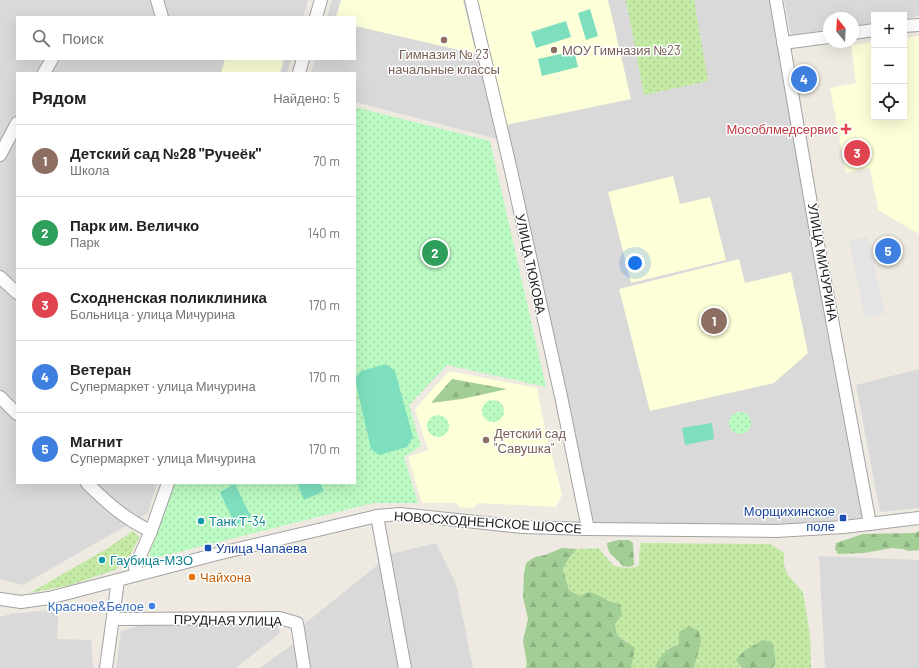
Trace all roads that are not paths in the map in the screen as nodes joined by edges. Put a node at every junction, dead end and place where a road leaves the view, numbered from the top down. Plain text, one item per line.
1 (157, 0) edge
2 (321, 0) edge
3 (471, 0) edge
4 (776, 0) edge
5 (162, 16) edge
6 (316, 16) edge
7 (919, 24) edge
8 (907, 26) edge
9 (871, 30) edge
10 (859, 32) edge
11 (823, 38) edge
12 (783, 43) junction
13 (51, 60) edge
14 (303, 60) edge
15 (45, 72) edge
16 (299, 72) edge
17 (16, 124) edge
18 (3, 140) edge
19 (0, 155) edge
20 (0, 277) edge
21 (16, 292) edge
22 (0, 397) edge
23 (15, 408) edge
24 (88, 484) edge
25 (168, 484) edge
26 (376, 516) junction
27 (919, 518) edge
28 (870, 524) junction
29 (588, 529) junction
30 (151, 531) junction
31 (136, 575) junction
32 (118, 580) junction
33 (0, 601) edge
34 (113, 619) junction
35 (106, 668) edge
36 (304, 668) edge
37 (405, 668) edge

1 - 5 street
2 - 6 street
3 - 29 street, УЛИЦА ТЮКОВА
4 - 12 street, УЛИЦА МИЧУРИНА
7 - 8 street
9 - 10 street
11 - 12 street
12 - 28 street, УЛИЦА МИЧУРИНА
13 - 15 street
14 - 16 street
17 - 18 street
18 - 19 street
20 - 21 street
22 - 23 street
24 - 30 street
25 - 30 street
26 - 29 street, НОВОСХОДНЕНСКОЕ ШОССЕ
26 - 31 street, НОВОСХОДНЕНСКОЕ ШОССЕ
26 - 37 street
27 - 28 street, НОВОСХОДНЕНСКОЕ ШОССЕ
28 - 29 street, НОВОСХОДНЕНСКОЕ ШОССЕ
30 - 31 street
31 - 32 street, НОВОСХОДНЕНСКОЕ ШОССЕ
32 - 33 street, НОВОСХОДНЕНСКОЕ ШОССЕ
32 - 34 street
34 - 35 street
34 - 36 street, ПРУДНАЯ УЛИЦА

